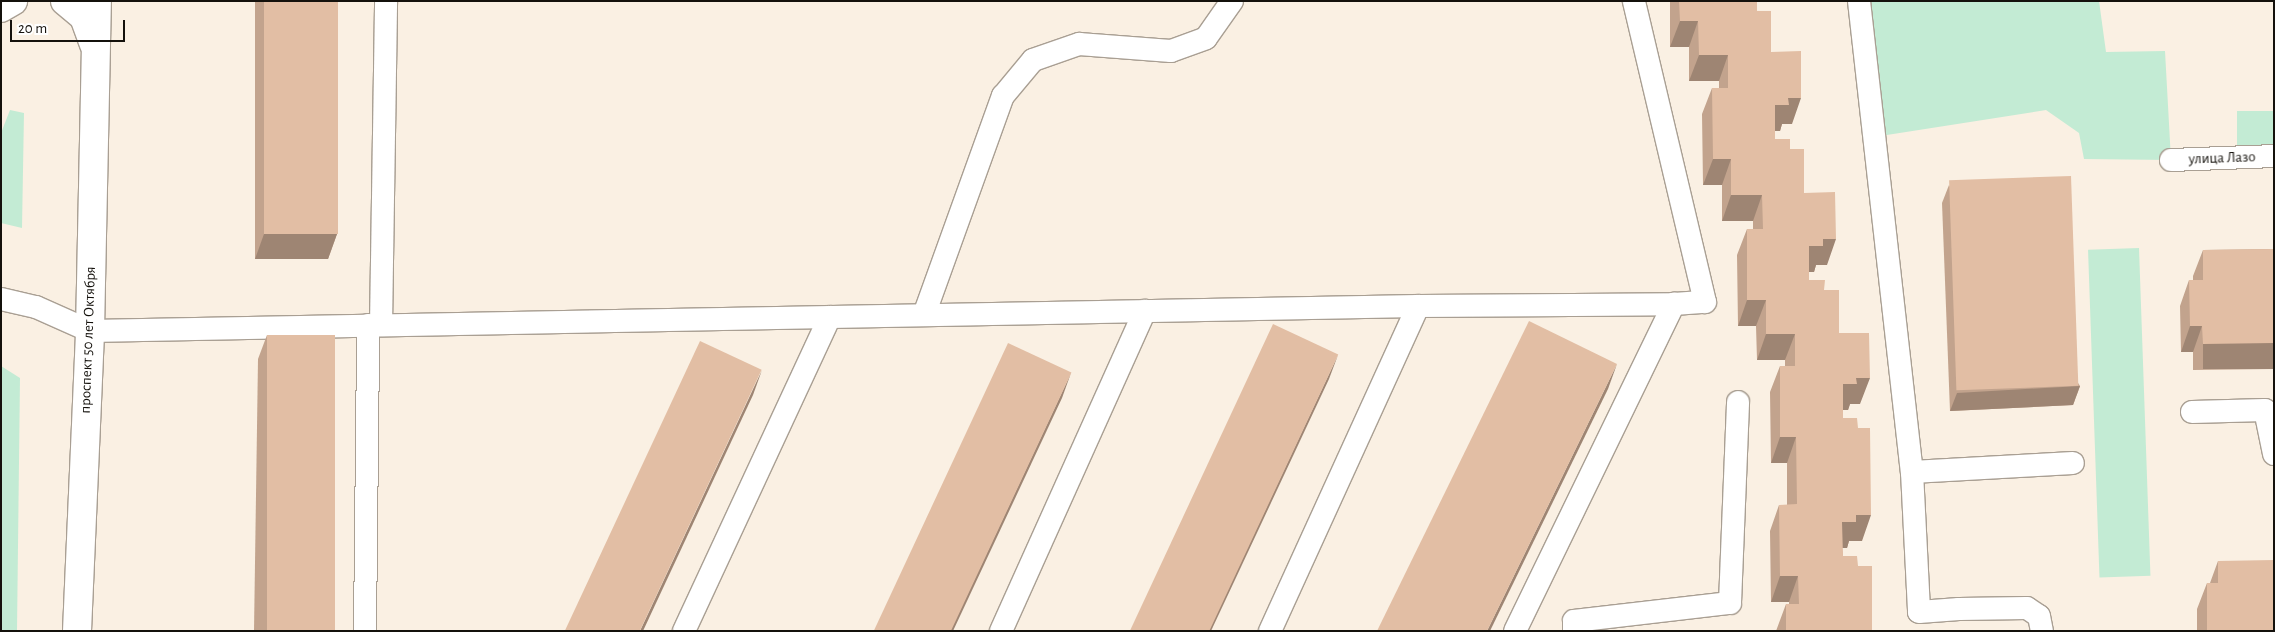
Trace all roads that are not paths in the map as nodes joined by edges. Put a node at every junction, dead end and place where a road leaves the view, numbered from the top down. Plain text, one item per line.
1 (13, 1) edge
2 (65, 1) edge
3 (97, 1) edge
4 (386, 1) edge
5 (1232, 1) edge
6 (1634, 1) edge
7 (1859, 1) edge
8 (1, 8) edge
9 (96, 50) junction
10 (2274, 156) edge
11 (2171, 160) dead end
12 (1, 299) edge
13 (1674, 304) junction
14 (1418, 306) junction
15 (1145, 311) junction
16 (924, 315) junction
17 (830, 317) junction
18 (374, 325) junction
19 (90, 331) junction
20 (1738, 402) dead end
21 (2192, 412) dead end
22 (2274, 454) edge
23 (2073, 463) dead end
24 (1912, 472) junction
25 (78, 631) edge
26 (365, 631) edge
27 (684, 631) edge
28 (1002, 631) edge
29 (1270, 631) edge
30 (1515, 631) edge
31 (1574, 631) edge
32 (2042, 631) edge

1 - 8 main road
2 - 9 main road, проспект 50 лет Октября
3 - 9 main road, проспект 50 лет Октября
4 - 18 lane
5 - 16 lane
6 - 13 lane
7 - 24 lane
9 - 19 main road, проспект 50 лет Октября
10 - 11 lane, улица Лазо
12 - 19 lane
13 - 14 lane
13 - 30 lane
14 - 15 lane
14 - 29 lane
15 - 16 lane
15 - 28 lane
16 - 17 lane
17 - 18 lane
17 - 27 lane
18 - 19 lane
18 - 26 lane
19 - 25 main road, проспект 50 лет Октября
20 - 31 lane
21 - 22 lane
23 - 24 lane
24 - 32 lane

